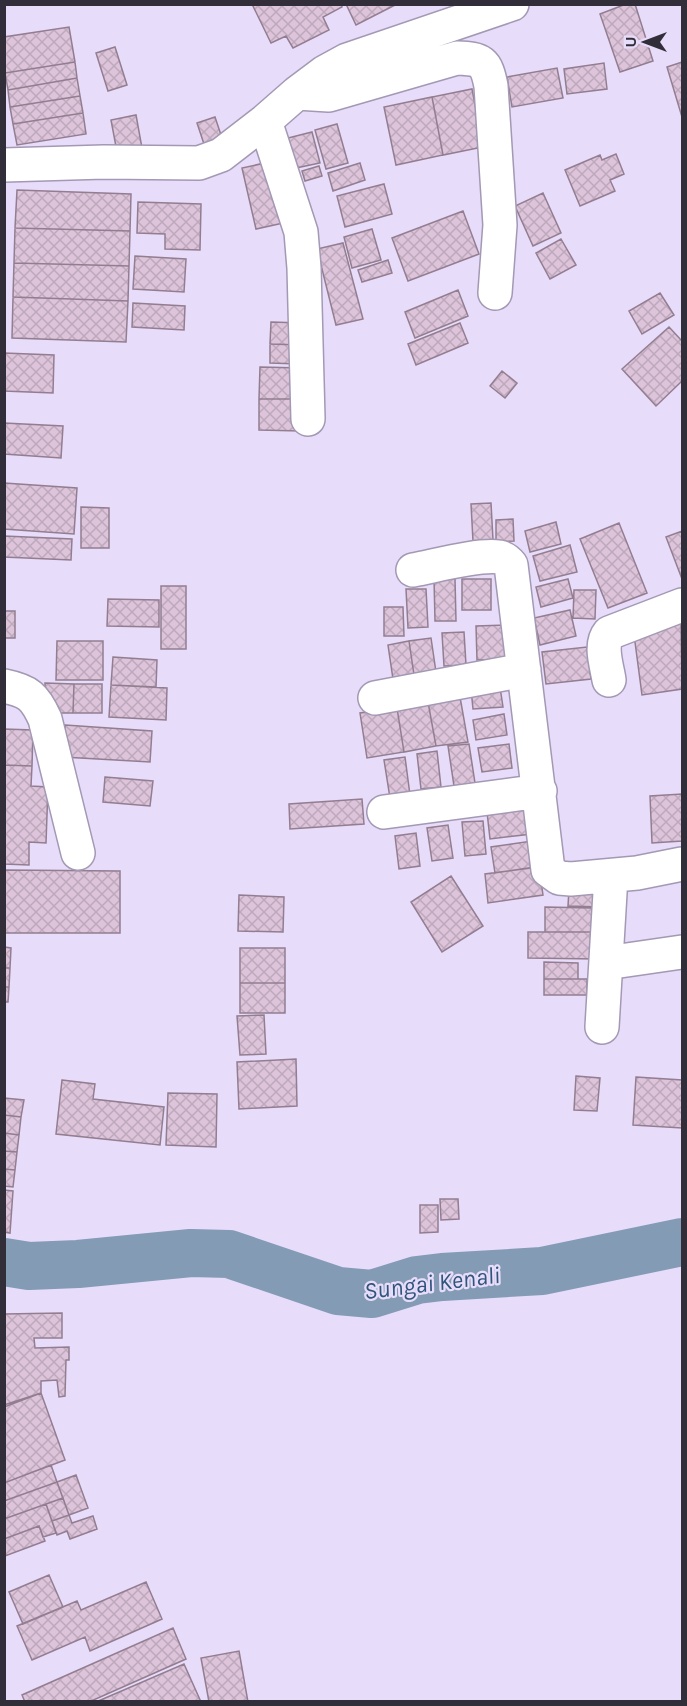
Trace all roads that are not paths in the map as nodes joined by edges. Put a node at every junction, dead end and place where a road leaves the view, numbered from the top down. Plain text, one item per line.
1 (512, 4) edge
2 (297, 93) junction
3 (265, 121) junction
4 (4, 165) edge
5 (495, 293) dead end
6 (308, 419) dead end
7 (413, 570) dead end
8 (682, 605) edge
9 (524, 670) junction
10 (609, 680) dead end
11 (4, 686) edge
12 (375, 698) dead end
13 (540, 791) junction
14 (384, 812) dead end
15 (78, 853) dead end
16 (682, 864) edge
17 (611, 876) junction
18 (682, 952) edge
19 (606, 963) junction
20 (602, 1027) dead end

1 - 2 street
2 - 3 street
2 - 5 street
3 - 4 street
3 - 6 street
7 - 9 street
8 - 10 street
9 - 12 street
9 - 13 street
11 - 15 street
13 - 14 street
13 - 17 street
16 - 17 street
17 - 19 street
18 - 19 street
19 - 20 street

